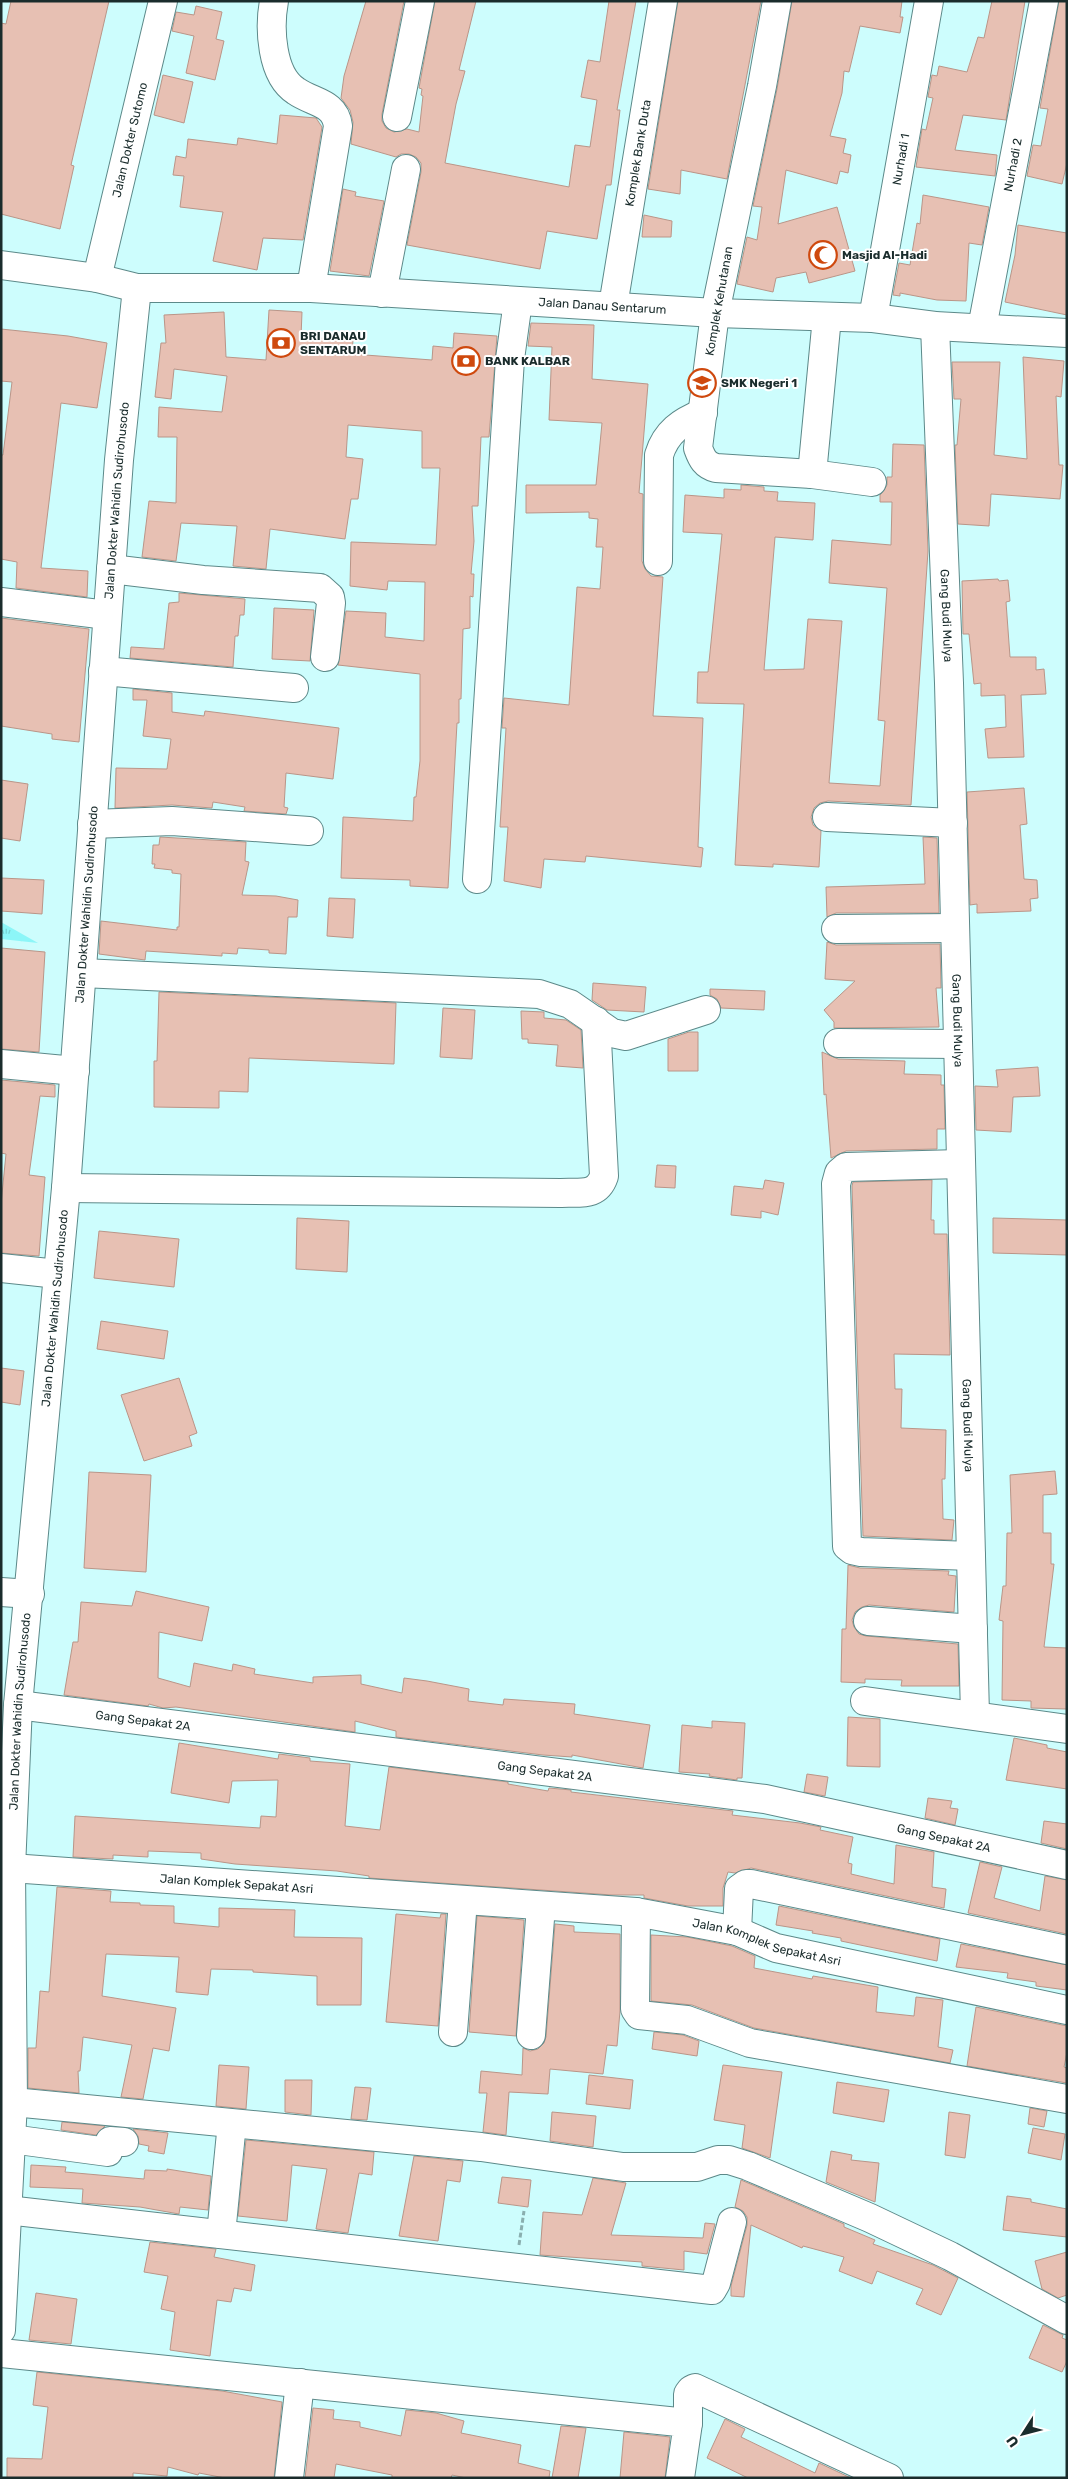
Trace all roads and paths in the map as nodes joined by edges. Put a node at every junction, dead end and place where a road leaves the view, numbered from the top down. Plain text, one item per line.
1 (163, 1) edge
2 (274, 1) edge
3 (420, 1) edge
4 (663, 1) edge
5 (777, 1) edge
6 (929, 1) edge
7 (1044, 1) edge
8 (397, 117) dead end
9 (406, 169) dead end
10 (1, 265) edge
11 (97, 278) junction
12 (137, 288) junction
13 (311, 288) junction
14 (382, 293) junction
15 (518, 300) junction
16 (613, 306) junction
17 (714, 313) junction
18 (827, 317) junction
19 (873, 318) junction
20 (935, 326) junction
21 (982, 328) junction
22 (1067, 333) edge
23 (702, 413) junction
24 (812, 474) junction
25 (872, 482) dead end
26 (658, 561) dead end
27 (111, 569) junction
28 (1, 602) edge
29 (107, 615) junction
30 (325, 656) dead end
31 (103, 671) junction
32 (294, 688) dead end
33 (827, 817) dead end
34 (953, 823) junction
35 (92, 824) junction
36 (310, 831) dead end
37 (478, 879) dead end
38 (955, 928) junction
39 (836, 929) dead end
40 (82, 973) junction
41 (706, 1010) dead end
42 (596, 1021) junction
43 (838, 1043) dead end
44 (958, 1044) junction
45 (1, 1064) edge
46 (75, 1071) junction
47 (961, 1164) junction
48 (66, 1188) junction
49 (1, 1268) edge
50 (58, 1274) junction
51 (971, 1556) junction
52 (1, 1592) edge
53 (30, 1594) junction
54 (868, 1621) dead end
55 (972, 1629) junction
56 (866, 1701) dead end
57 (18, 1705) junction
58 (975, 1715) junction
59 (1067, 1729) edge
60 (1067, 1864) edge
61 (10, 1868) junction
62 (463, 1900) junction
63 (541, 1906) junction
64 (636, 1912) junction
65 (737, 1931) junction
66 (1067, 1950) edge
67 (6, 1970) edge
68 (1067, 2010) edge
69 (453, 2032) dead end
70 (530, 2035) dead end
71 (1067, 2099) edge
72 (13, 2102) junction
73 (231, 2133) dead end
74 (124, 2142) dead end
75 (7, 2156) edge
76 (8, 2210) junction
77 (524, 2211) dead end
78 (732, 2222) dead end
79 (221, 2234) junction
80 (516, 2268) junction
81 (1067, 2320) edge
82 (1, 2330) edge
83 (1, 2353) edge
84 (300, 2384) junction
85 (688, 2423) junction
86 (289, 2478) edge
87 (680, 2478) edge
88 (889, 2478) edge

1 - 11 street, Jalan Dokter Sutomo
2 - 13 street
3 - 8 street
4 - 16 street, Komplek Bank Duta
5 - 17 street, Komplek Kehutanan
6 - 19 street, Nurhadi 1
7 - 21 street, Nurhadi 2
9 - 14 street
10 - 11 street, Jalan Danau Sentarum
11 - 12 street, Jalan Danau Sentarum
12 - 13 street, Jalan Danau Sentarum
12 - 27 street, Jalan Dokter Wahidin Sudirohusodo
13 - 14 street, Jalan Danau Sentarum
14 - 15 street, Jalan Danau Sentarum
15 - 16 street, Jalan Danau Sentarum
15 - 37 street
16 - 17 street, Jalan Danau Sentarum
17 - 18 street, Jalan Danau Sentarum
17 - 23 street, Komplek Kehutanan
18 - 19 street, Jalan Danau Sentarum
18 - 24 street
19 - 20 street, Jalan Danau Sentarum
20 - 21 street, Jalan Danau Sentarum
20 - 34 street, Gang Budi Mulya
21 - 22 street, Jalan Danau Sentarum
23 - 24 street, Komplek Kehutanan
23 - 26 street
24 - 25 street, Komplek Kehutanan
27 - 29 street, Jalan Dokter Wahidin Sudirohusodo
27 - 30 street
28 - 29 street
29 - 31 street, Jalan Dokter Wahidin Sudirohusodo
31 - 32 street
31 - 35 street, Jalan Dokter Wahidin Sudirohusodo
33 - 34 street
34 - 38 street, Gang Budi Mulya
35 - 36 street
35 - 40 street, Jalan Dokter Wahidin Sudirohusodo
38 - 39 street
38 - 44 street, Gang Budi Mulya
40 - 42 street
40 - 46 street, Jalan Dokter Wahidin Sudirohusodo
41 - 42 street
42 - 48 street
43 - 44 street
44 - 47 street, Gang Budi Mulya
45 - 46 street
46 - 48 street, Jalan Dokter Wahidin Sudirohusodo
47 - 51 street, Gang Budi Mulya
47 - 51 street
48 - 50 street, Jalan Dokter Wahidin Sudirohusodo
49 - 50 street
50 - 53 street, Jalan Dokter Wahidin Sudirohusodo
51 - 55 street, Gang Budi Mulya
52 - 53 street
53 - 57 street, Jalan Dokter Wahidin Sudirohusodo
54 - 55 street
55 - 58 street, Gang Budi Mulya
56 - 58 street
57 - 60 street, Gang Sepakat 2A
57 - 61 street, Jalan Dokter Wahidin Sudirohusodo
58 - 59 street
61 - 62 street, Jalan Komplek Sepakat Asri
61 - 67 street, Jalan Dokter Wahidin Sudirohusodo
62 - 63 street, Jalan Komplek Sepakat Asri
62 - 69 street
63 - 64 street, Jalan Komplek Sepakat Asri
63 - 70 street
64 - 65 street, Jalan Komplek Sepakat Asri
64 - 71 street
65 - 66 street
65 - 68 street, Jalan Komplek Sepakat Asri
67 - 72 street, Jalan Dokter Wahidin Sudirohusodo
72 - 75 street, Jalan Dokter Wahidin Sudirohusodo
72 - 81 street
73 - 79 street
74 - 75 street
75 - 76 street, Jalan Dokter Wahidin Sudirohusodo
76 - 79 street
76 - 82 street, Jalan Dokter Wahidin Sudirohusodo
77 - 80 path
78 - 80 street
79 - 80 street
83 - 84 street
84 - 85 street
84 - 86 street
85 - 87 street
85 - 88 street

